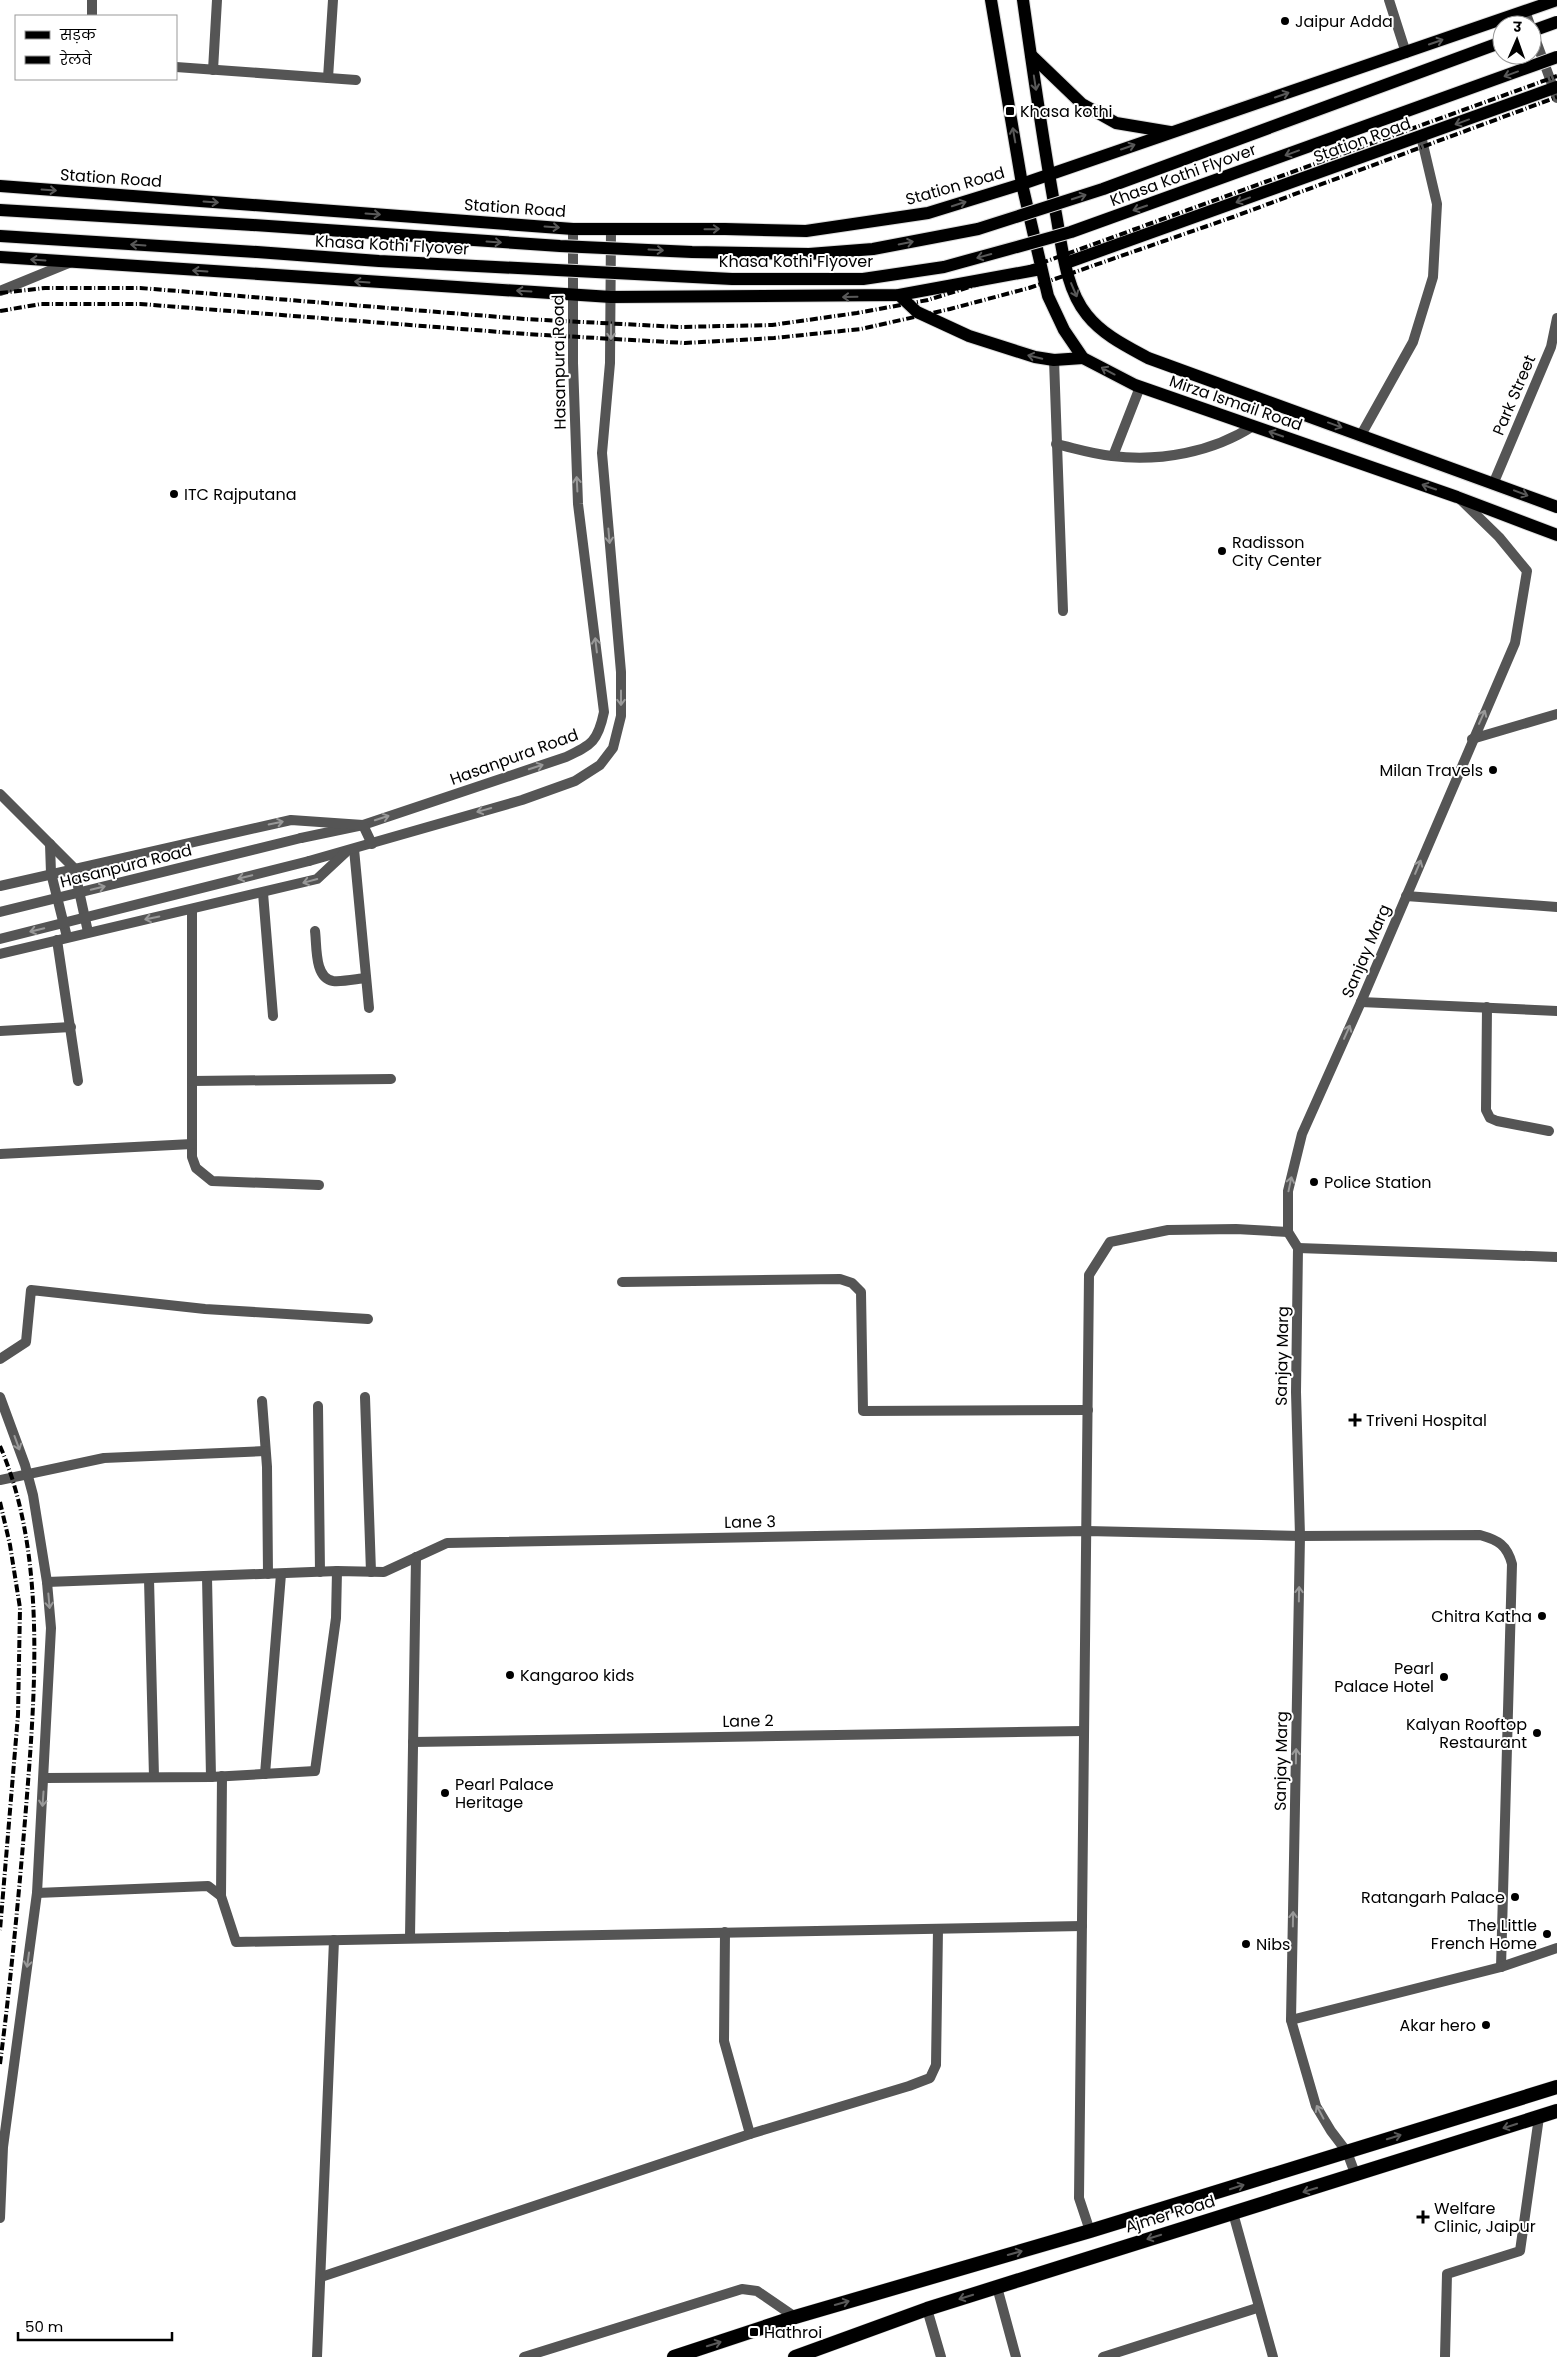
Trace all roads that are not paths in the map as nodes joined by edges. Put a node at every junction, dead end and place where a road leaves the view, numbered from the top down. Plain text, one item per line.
1 (92, 0) edge
2 (217, 0) edge
3 (333, 0) edge
4 (991, 0) edge
5 (1022, 0) edge
6 (1389, 0) edge
7 (1557, 0) edge
8 (1525, 11) junction
9 (92, 15) edge
10 (1526, 15) edge
11 (1557, 22) edge
12 (1542, 27) edge
13 (1492, 46) edge
14 (1406, 53) junction
15 (1031, 55) junction
16 (1542, 56) edge
17 (1557, 57) edge
18 (178, 67) edge
19 (213, 70) junction
20 (328, 78) junction
21 (356, 80) dead end
22 (1556, 91) edge
23 (1172, 133) junction
24 (1421, 136) junction
25 (1049, 174) junction
26 (1022, 184) junction
27 (0, 186) edge
28 (0, 210) edge
29 (573, 229) junction
30 (610, 230) junction
31 (0, 236) edge
32 (0, 257) edge
33 (71, 262) junction
34 (1066, 263) junction
35 (1042, 269) junction
36 (0, 291) edge
37 (573, 294) junction
38 (899, 295) junction
39 (611, 297) junction
40 (1557, 318) edge
41 (1083, 358) junction
42 (1054, 360) junction
43 (1140, 387) junction
44 (1253, 426) junction
45 (1361, 435) junction
46 (1056, 444) junction
47 (1113, 456) junction
48 (1494, 482) junction
49 (1457, 497) junction
50 (1557, 506) edge
51 (1557, 535) edge
52 (1063, 611) dead end
53 (1557, 714) edge
54 (1472, 739) junction
55 (0, 794) edge
56 (363, 825) junction
57 (50, 844) junction
58 (372, 844) junction
59 (350, 850) junction
60 (74, 868) junction
61 (51, 873) junction
62 (0, 886) edge
63 (263, 892) junction
64 (1406, 896) junction
65 (1557, 906) edge
66 (192, 909) junction
67 (0, 912) edge
68 (315, 931) dead end
69 (88, 932) junction
70 (62, 938) junction
71 (0, 939) edge
72 (0, 954) edge
73 (366, 978) junction
74 (1361, 1002) junction
75 (1487, 1007) junction
76 (369, 1008) dead end
77 (1557, 1011) edge
78 (273, 1016) dead end
79 (71, 1027) junction
80 (0, 1031) edge
81 (391, 1079) dead end
82 (78, 1081) dead end
83 (192, 1082) junction
84 (1549, 1131) dead end
85 (192, 1144) junction
86 (0, 1154) edge
87 (319, 1185) dead end
88 (1288, 1232) junction
89 (1298, 1248) junction
90 (1557, 1257) edge
91 (622, 1282) dead end
92 (368, 1319) dead end
93 (0, 1359) edge
94 (0, 1397) edge
95 (365, 1397) dead end
96 (262, 1401) dead end
97 (318, 1406) dead end
98 (1088, 1410) junction
99 (266, 1451) junction
100 (28, 1475) junction
101 (0, 1480) edge
102 (1087, 1531) junction
103 (1300, 1536) junction
104 (416, 1557) junction
105 (337, 1570) junction
106 (320, 1572) junction
107 (371, 1572) junction
108 (268, 1574) junction
109 (281, 1574) junction
110 (207, 1577) junction
111 (149, 1579) junction
112 (47, 1582) junction
113 (1084, 1731) junction
114 (413, 1742) junction
115 (265, 1774) junction
116 (216, 1776) junction
117 (154, 1777) junction
118 (44, 1778) junction
119 (37, 1893) junction
120 (221, 1896) junction
121 (1082, 1926) junction
122 (938, 1928) junction
123 (725, 1932) junction
124 (410, 1937) junction
125 (334, 1940) junction
126 (1557, 1948) edge
127 (1501, 1967) junction
128 (1291, 2020) junction
129 (1557, 2087) edge
130 (1557, 2111) edge
131 (1538, 2117) junction
132 (750, 2134) junction
133 (1347, 2152) junction
134 (1356, 2176) junction
135 (1233, 2213) junction
136 (0, 2218) edge
137 (1090, 2232) junction
138 (321, 2277) junction
139 (997, 2287) junction
140 (927, 2308) junction
141 (1257, 2308) junction
142 (795, 2317) junction
143 (317, 2357) edge
144 (524, 2357) edge
145 (674, 2357) edge
146 (795, 2357) edge
147 (941, 2357) edge
148 (1016, 2357) edge
149 (1103, 2357) edge
150 (1272, 2357) edge
151 (1445, 2357) edge

1 - 9 street
2 - 19 street
3 - 20 street
26 -> 4 main road, Mirza Ismail Road
5 - 15 main road, Mirza Ismail Road
6 - 14 street
7 - 8 main road
8 - 10 street
14 -> 8 main road
11 - 12 main road, bridge
28 -> 13 main road, Khasa Kothi Flyover, bridge
23 -> 14 main road
15 - 23 main road
15 -> 25 main road, Mirza Ismail Road
16 - 22 street
17 -> 31 main road, Khasa Kothi Flyover, bridge
18 - 19 street
19 - 20 street
20 - 21 street
22 -> 24 main road, Station Road
25 -> 23 main road
24 -> 34 main road, Station Road
24 - 45 street
25 - 26 main road, Station Road
25 - 34 main road, Mirza Ismail Road
30 -> 26 main road, Station Road
26 - 35 main road, Mirza Ismail Road
27 -> 29 main road, Station Road
29 - 30 main road, Station Road
29 - 37 street, Hasanpura Road
30 - 39 street
33 -> 32 main road
33 - 36 street
37 -> 33 main road
34 -> 45 main road, Mirza Ismail Road
35 - 38 main road
35 - 41 main road, Mirza Ismail Road
37 - 39 main road
56 -> 37 street, Hasanpura Road
38 -> 39 main road
42 -> 38 main road
39 -> 58 street
40 - 48 street, Park Street
41 - 42 main road
43 -> 41 main road, Mirza Ismail Road
42 - 46 street
43 - 44 main road, Mirza Ismail Road
43 - 47 street
44 - 47 street
49 -> 44 main road, Mirza Ismail Road
45 - 48 main road, Mirza Ismail Road
46 - 47 street
46 - 52 street
48 -> 50 main road, Mirza Ismail Road
49 - 51 main road, Mirza Ismail Road
54 -> 49 street, Sanjay Marg
53 - 54 street
64 -> 54 street, Sanjay Marg
55 - 57 street
56 - 58 street
60 -> 56 street
67 -> 56 street, Hasanpura Road, bridge
57 - 60 street
57 - 61 street
58 - 59 street
59 -> 63 street
59 -> 71 street, bridge
59 - 73 street
60 - 61 street
60 - 69 street
61 - 62 street
61 - 70 street
63 - 66 street
63 - 78 street
64 - 65 street
64 - 74 street, Sanjay Marg
66 -> 69 street
66 - 83 street
68 - 73 street
69 - 70 street
70 - 72 street
70 - 79 street
73 - 76 street
74 - 75 street
88 -> 74 street, Sanjay Marg
75 - 77 street
75 - 84 street
79 - 80 street
79 - 82 street
81 - 83 street
83 - 85 street
85 - 86 street
85 - 87 street
88 - 89 street
88 - 98 street
89 - 90 street
89 - 103 street, Sanjay Marg
91 - 98 street
92 - 93 street
94 -> 100 street
95 - 107 street
96 - 99 street
97 - 106 street
98 - 102 street
99 - 100 street
99 - 108 street
100 - 101 street
100 - 112 street
102 - 103 street, Lane 3
102 - 104 street, Lane 3
102 - 113 street
103 - 127 street, Lane 3
128 -> 103 street, Sanjay Marg
104 - 107 street, Lane 3
104 - 114 street
105 - 106 street, Lane 3
105 - 107 street, Lane 3
105 - 115 street
106 - 109 street, Lane 3
108 - 109 street, Lane 3
108 - 110 street, Lane 3
109 - 115 street
110 - 111 street, Lane 3
110 - 116 street
111 - 112 street, Lane 3
111 - 117 street
112 -> 118 street
113 - 114 street, Lane 2
113 - 121 street
114 - 124 street
115 - 116 street
116 - 117 street
116 - 120 street
117 - 118 street
118 -> 119 street
119 - 120 street
119 -> 136 street
120 - 125 street
121 - 122 street
121 - 137 street
122 - 123 street
122 - 132 street
123 - 124 street
123 - 132 street
124 - 125 street
125 - 138 street
126 - 127 street
127 - 128 street
133 -> 128 street, Sanjay Marg
133 -> 129 highway, Ajmer Road
130 - 131 highway, Ajmer Road
131 -> 134 highway, Ajmer Road
131 - 151 street
132 - 138 street
133 - 134 street, Sanjay Marg
137 -> 133 highway, Ajmer Road
134 -> 135 highway, Ajmer Road
135 -> 139 highway, Ajmer Road
135 - 141 street
142 -> 137 highway, Ajmer Road
138 - 143 street
139 -> 140 highway, Ajmer Road
139 - 148 street
140 - 146 highway, Ajmer Road
140 - 147 street
141 - 149 street
141 - 150 street
142 - 144 street
145 -> 142 highway, Ajmer Road

